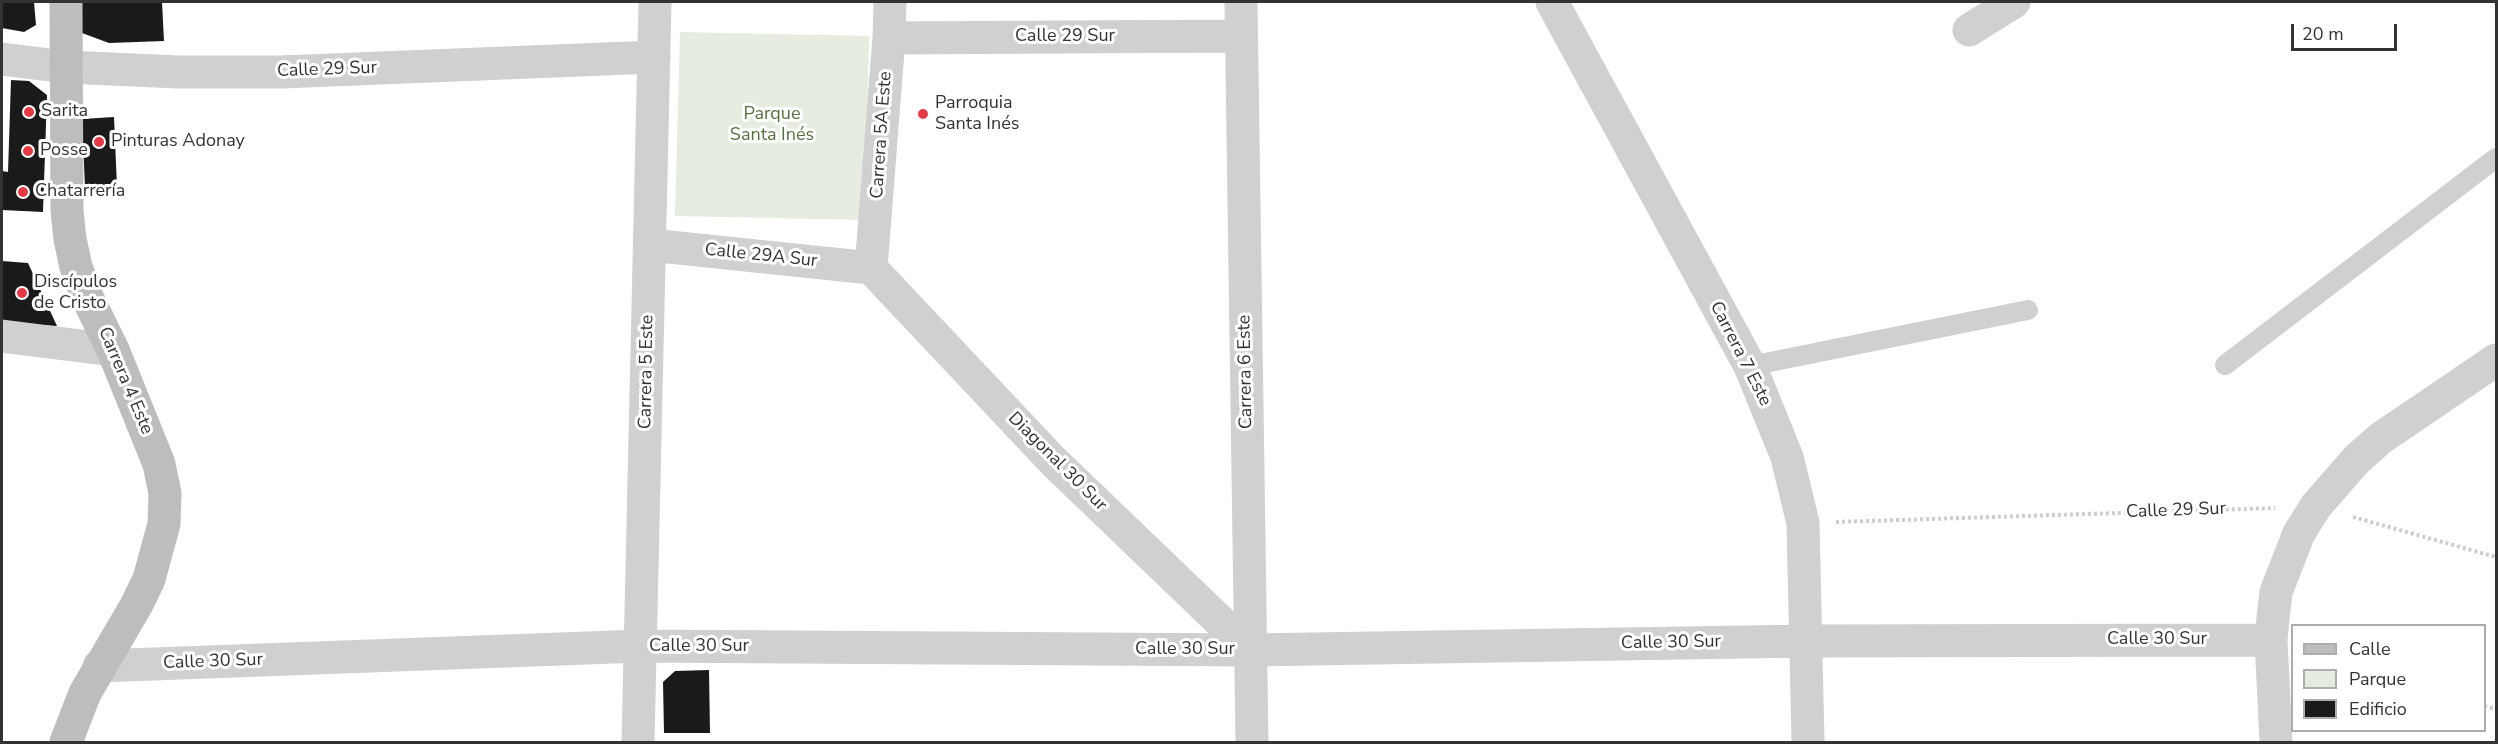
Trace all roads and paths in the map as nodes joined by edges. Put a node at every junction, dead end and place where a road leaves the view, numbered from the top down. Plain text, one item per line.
1 (66, 2) edge
2 (655, 2) edge
3 (890, 2) edge
4 (1241, 2) edge
5 (1552, 2) edge
6 (2014, 2) edge
7 (1969, 30) dead end
8 (1241, 36) junction
9 (889, 38) junction
10 (654, 57) junction
11 (2, 59) edge
12 (66, 67) junction
13 (2496, 158) edge
14 (650, 245) junction
15 (872, 268) junction
16 (2028, 310) dead end
17 (2, 336) edge
18 (113, 350) junction
19 (2496, 360) edge
20 (2225, 364) dead end
21 (1750, 366) junction
22 (2316, 506) junction
23 (1803, 523) junction
24 (2496, 557) edge
25 (2271, 640) junction
26 (1806, 641) junction
27 (641, 646) junction
28 (1250, 650) junction
29 (99, 666) junction
30 (66, 742) edge
31 (638, 742) edge
32 (1251, 742) edge
33 (1808, 742) edge
34 (2276, 742) edge

1 - 12 street, Carrera 4 Este
2 - 10 street, Carrera 5 Este
3 - 9 street, Carrera 5A Este
4 - 8 street, Carrera 6 Este
5 - 21 street, Carrera 7 Este
6 - 7 street
8 - 9 street, Calle 29 Sur
8 - 28 street, Carrera 6 Este
9 - 15 street, Carrera 5A Este
10 - 12 street, Calle 29 Sur
10 - 14 street, Carrera 5 Este
11 - 12 street, Calle 29 Sur
12 - 18 street, Carrera 4 Este
13 - 20 lane
14 - 15 street, Calle 29A Sur
14 - 27 street, Carrera 5 Este
15 - 28 street, Diagonal 30 Sur
16 - 21 lane
17 - 18 street
18 - 29 street, Carrera 4 Este
19 - 22 street
21 - 23 street, Carrera 7 Este
22 - 23 path, Calle 29 Sur
22 - 24 path, Calle 29 Sur
22 - 25 street
23 - 26 street, Carrera 7 Este
25 - 26 street, Calle 30 Sur
25 - 34 street
26 - 28 street, Calle 30 Sur
26 - 33 street, Carrera 7 Este
27 - 28 street, Calle 30 Sur
27 - 29 street, Calle 30 Sur
27 - 31 street, Carrera 5 Este
28 - 32 street, Carrera 6 Este
29 - 30 street, Carrera 4 Este

